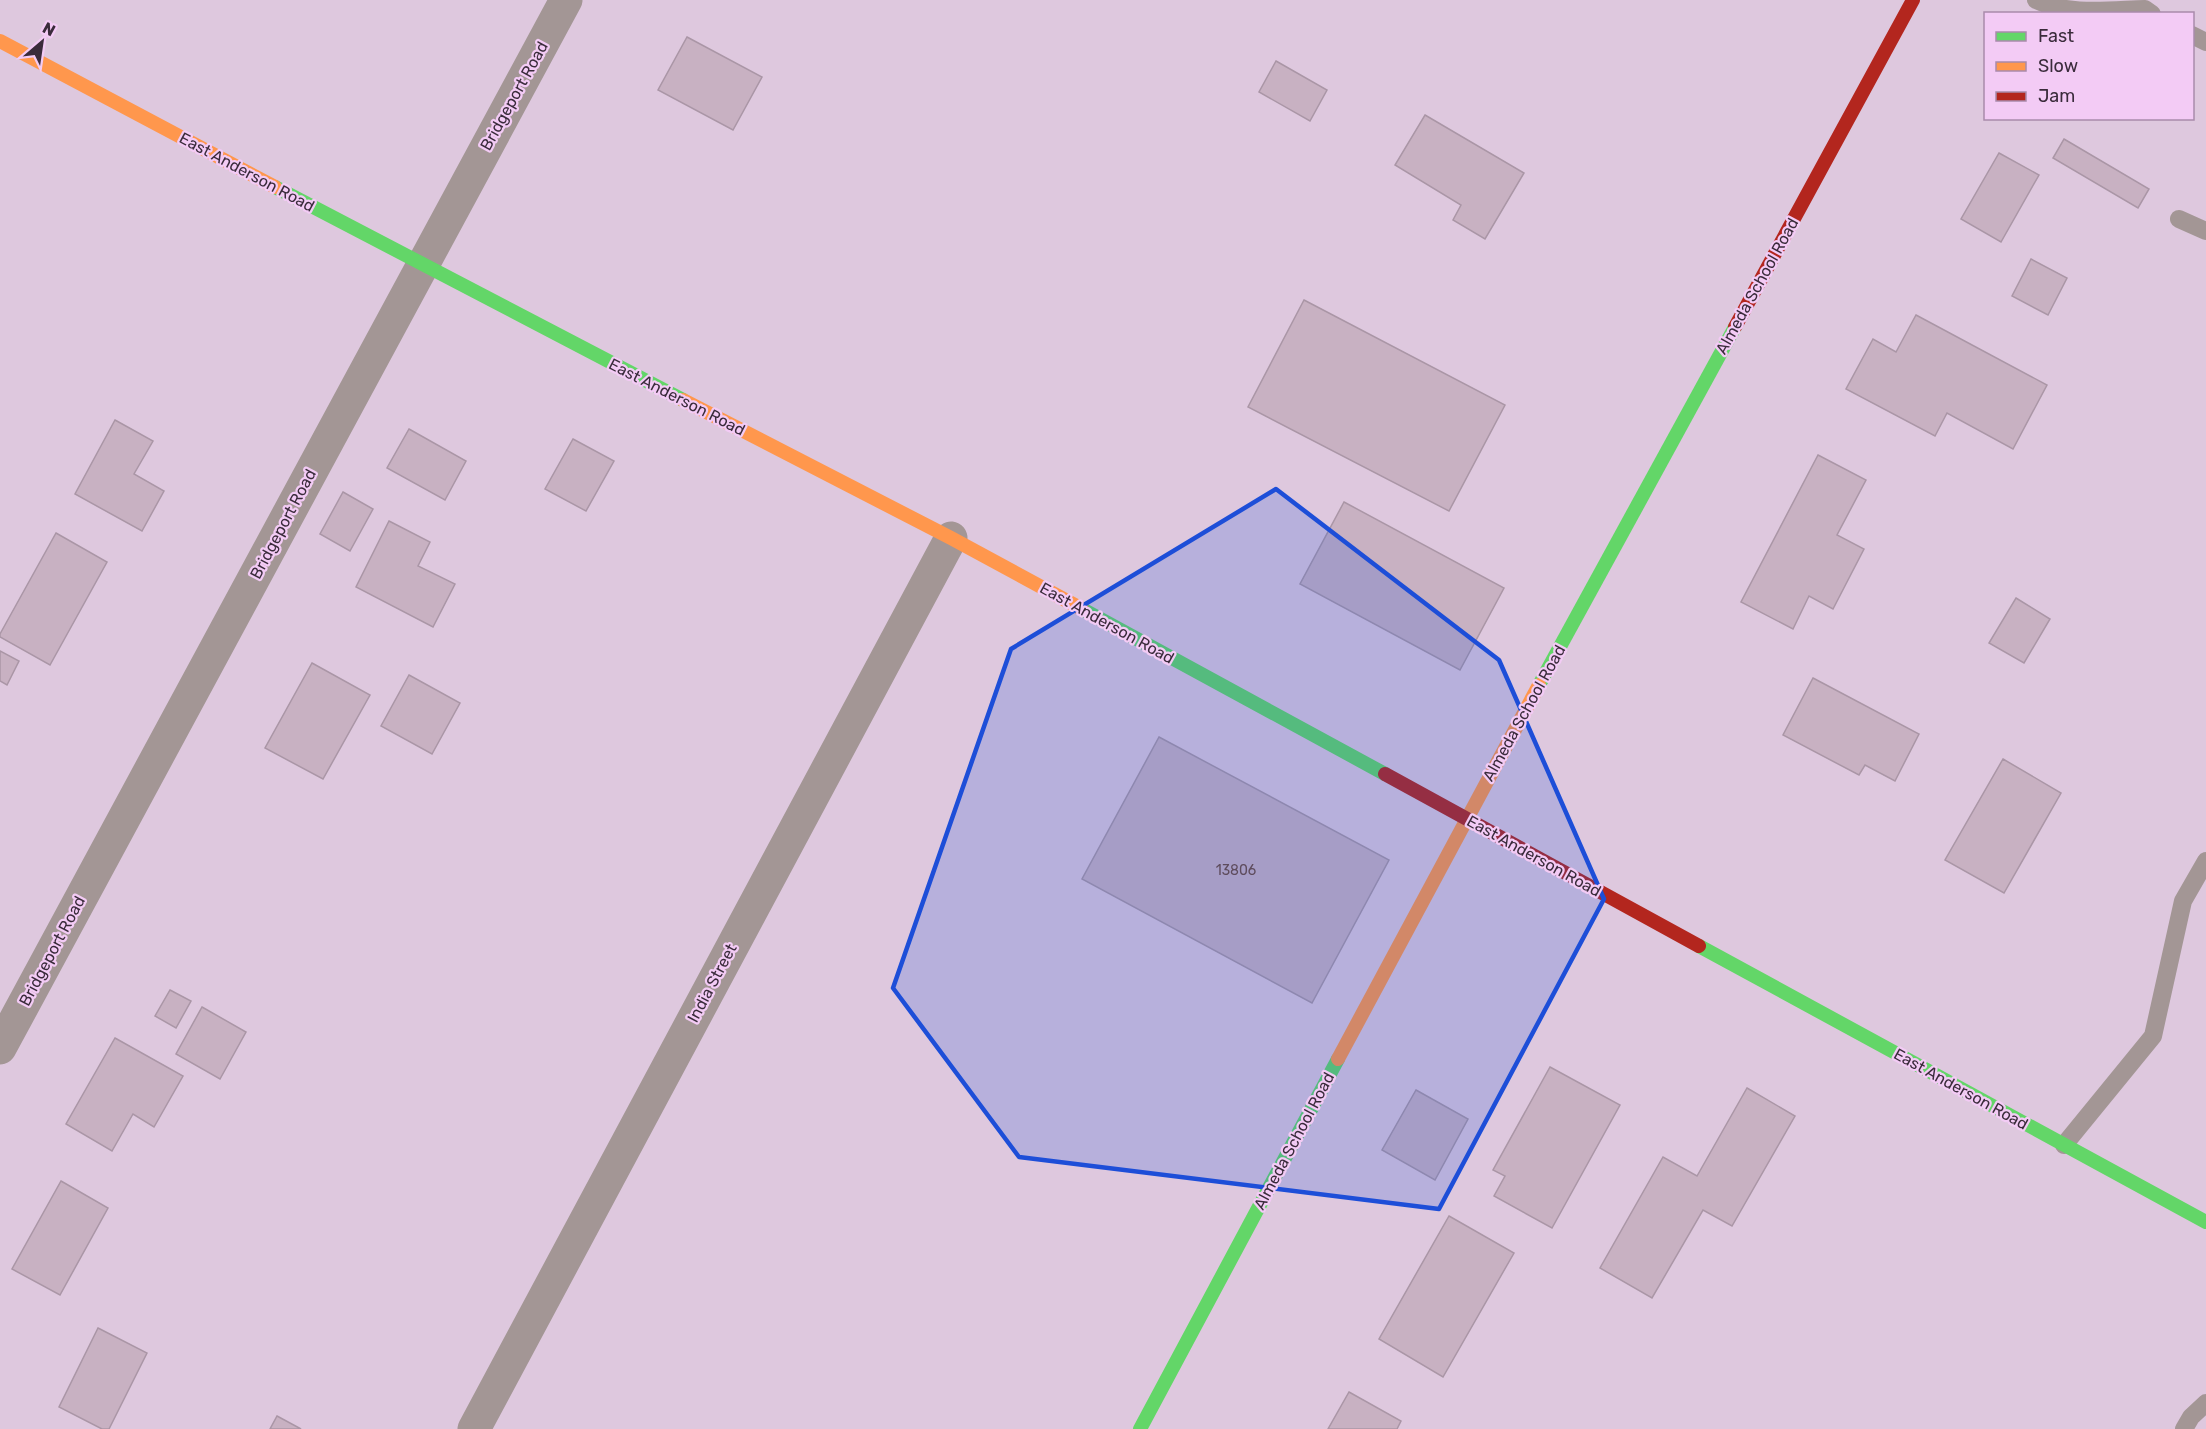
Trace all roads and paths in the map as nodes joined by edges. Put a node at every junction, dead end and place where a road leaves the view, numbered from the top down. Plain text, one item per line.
1 (567, 0) edge
2 (1913, 0) edge
3 (2036, 0) edge
4 (2149, 12) edge
5 (0, 41) edge
6 (2179, 219) dead end
7 (2206, 231) edge
8 (422, 265) junction
9 (951, 538) junction
10 (1466, 820) junction
11 (2206, 861) edge
12 (0, 1048) edge
13 (2064, 1145) junction
14 (2206, 1222) edge
15 (2206, 1403) edge
16 (474, 1429) edge
17 (1140, 1429) edge
18 (2184, 1429) edge

1 - 8 street, Bridgeport Road
2 - 10 street, Almeda School Road
3 - 4 lane
5 - 8 street, East Anderson Road
6 - 7 lane
8 - 9 street, East Anderson Road
8 - 12 street, Bridgeport Road
9 - 10 street, East Anderson Road
9 - 16 street, India Street
10 - 13 street, East Anderson Road
10 - 17 street, Almeda School Road
11 - 13 lane
13 - 14 street, East Anderson Road
15 - 18 lane

